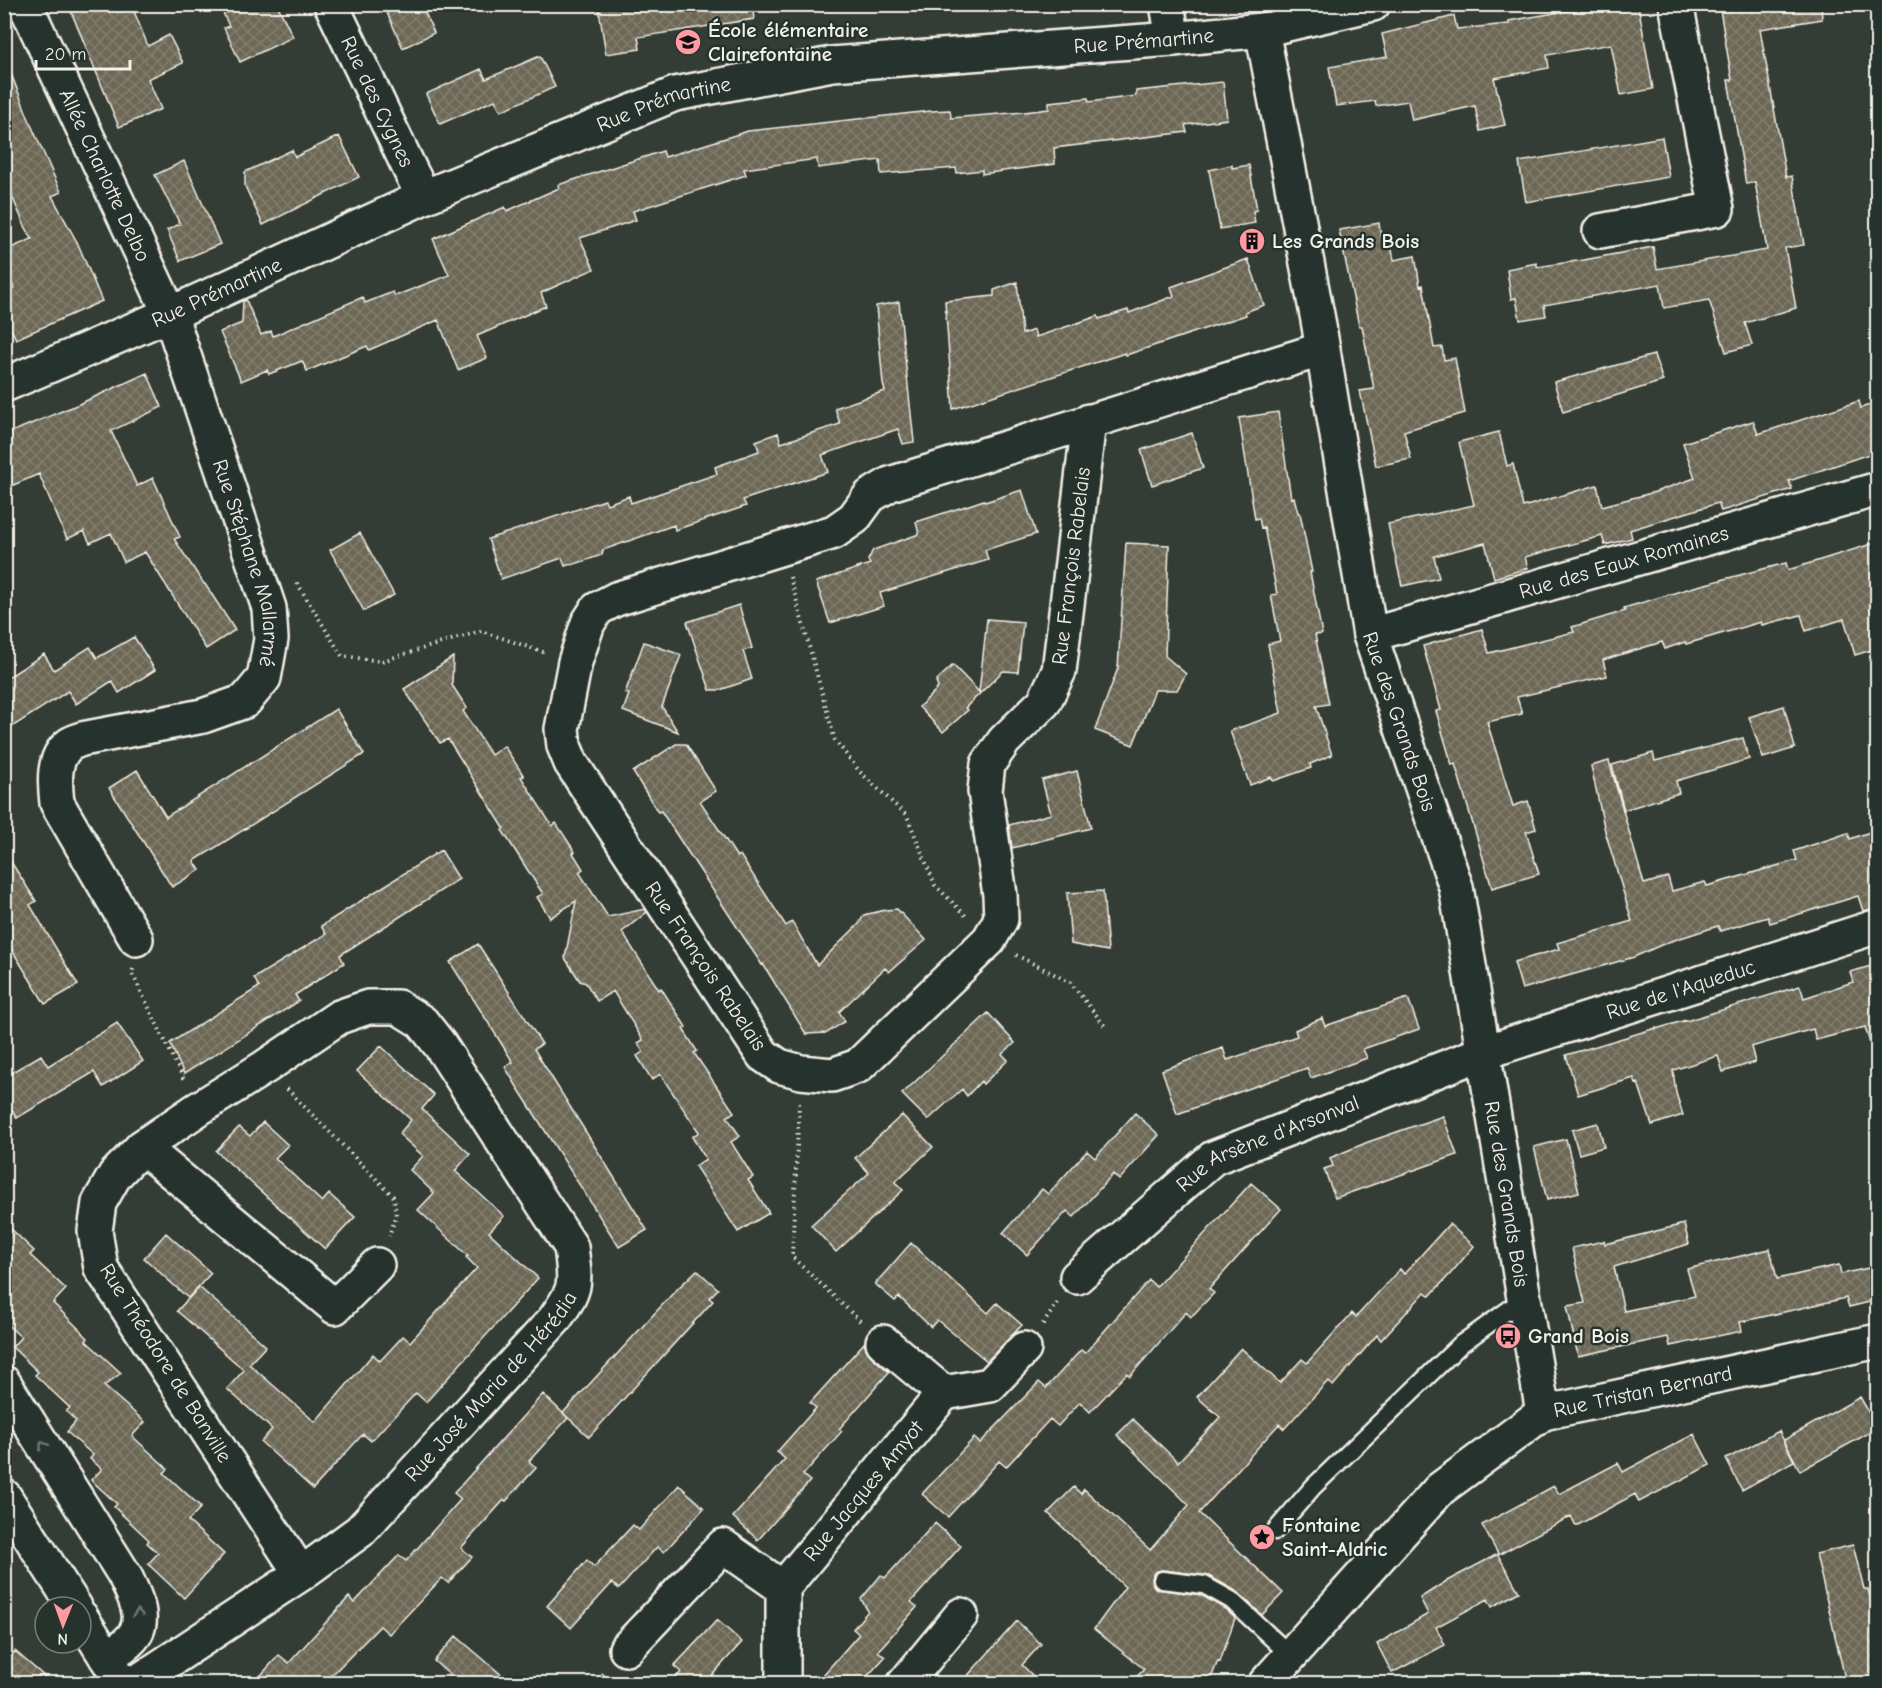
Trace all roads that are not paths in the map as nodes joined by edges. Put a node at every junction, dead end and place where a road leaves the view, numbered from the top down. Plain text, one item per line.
1 (25, 4) edge
2 (331, 4) edge
3 (1167, 4) edge
4 (1373, 4) edge
5 (1676, 4) edge
6 (1262, 30) junction
7 (1173, 39) junction
8 (424, 197) junction
9 (1600, 231) dead end
10 (170, 314) junction
11 (1323, 349) junction
12 (4, 385) edge
13 (1089, 421) junction
14 (1878, 489) edge
15 (1370, 635) junction
16 (1878, 926) edge
17 (136, 939) road end
18 (398, 1007) joint
19 (1482, 1053) junction
20 (142, 1147) junction
21 (378, 1265) road end
22 (1077, 1277) road end
23 (1525, 1298) junction
24 (1878, 1341) edge
25 (883, 1342) road end
26 (1024, 1349) road end
27 (4, 1383) edge
28 (944, 1394) junction
29 (1543, 1413) junction
30 (4, 1496) edge
31 (1275, 1531) dead end
32 (301, 1574) junction
33 (1162, 1580) dead end
34 (783, 1588) junction
35 (67, 1595) edge
36 (961, 1615) dead end
37 (93, 1636) edge
38 (626, 1649) dead end
39 (1290, 1655) junction
40 (115, 1670) edge
41 (134, 1683) edge
42 (783, 1683) edge
43 (904, 1683) edge
44 (1265, 1683) edge

1 - 10 street, Allée Charlotte Delbo
2 - 8 street, Rue des Cygnes
3 - 7 street
4 - 6 street, Rue Prémartine
5 - 9 street
6 - 7 street, Rue Prémartine
6 - 11 street, Rue des Grands Bois
7 - 8 street, Rue Prémartine
8 - 10 street, Rue Prémartine
10 - 12 street, Rue Prémartine
10 - 17 street, Rue Stéphane Mallarmé
11 - 13 street, Rue François Rabelais
11 - 15 street, Rue des Grands Bois
13 - 13 street, Rue François Rabelais
14 - 15 street, Rue des Eaux Romaines
15 - 19 street, Rue des Grands Bois
16 - 19 street, Rue de l'Aqueduc
18 - 20 street, Rue Théodore de Banville
18 - 32 street, Rue José Maria de Hérédia
19 - 22 street, Rue Arsène d'Arsonval
19 - 23 street, Rue des Grands Bois
20 - 21 street
20 - 32 street, Rue Théodore de Banville
23 - 29 street, Rue des Grands Bois
23 - 31 lane
24 - 29 street, Rue Tristan Bernard
25 - 28 street
26 - 28 street
40 -> 27 street
28 - 34 street, Rue Jacques Amyot
29 - 39 street, Rue Tristan Bernard
30 - 35 street
32 - 41 street, Rue José Maria de Hérédia
33 - 39 lane
34 - 38 street
34 - 42 street
36 - 43 street
37 - 40 street
39 - 44 street, Rue Tristan Bernard

